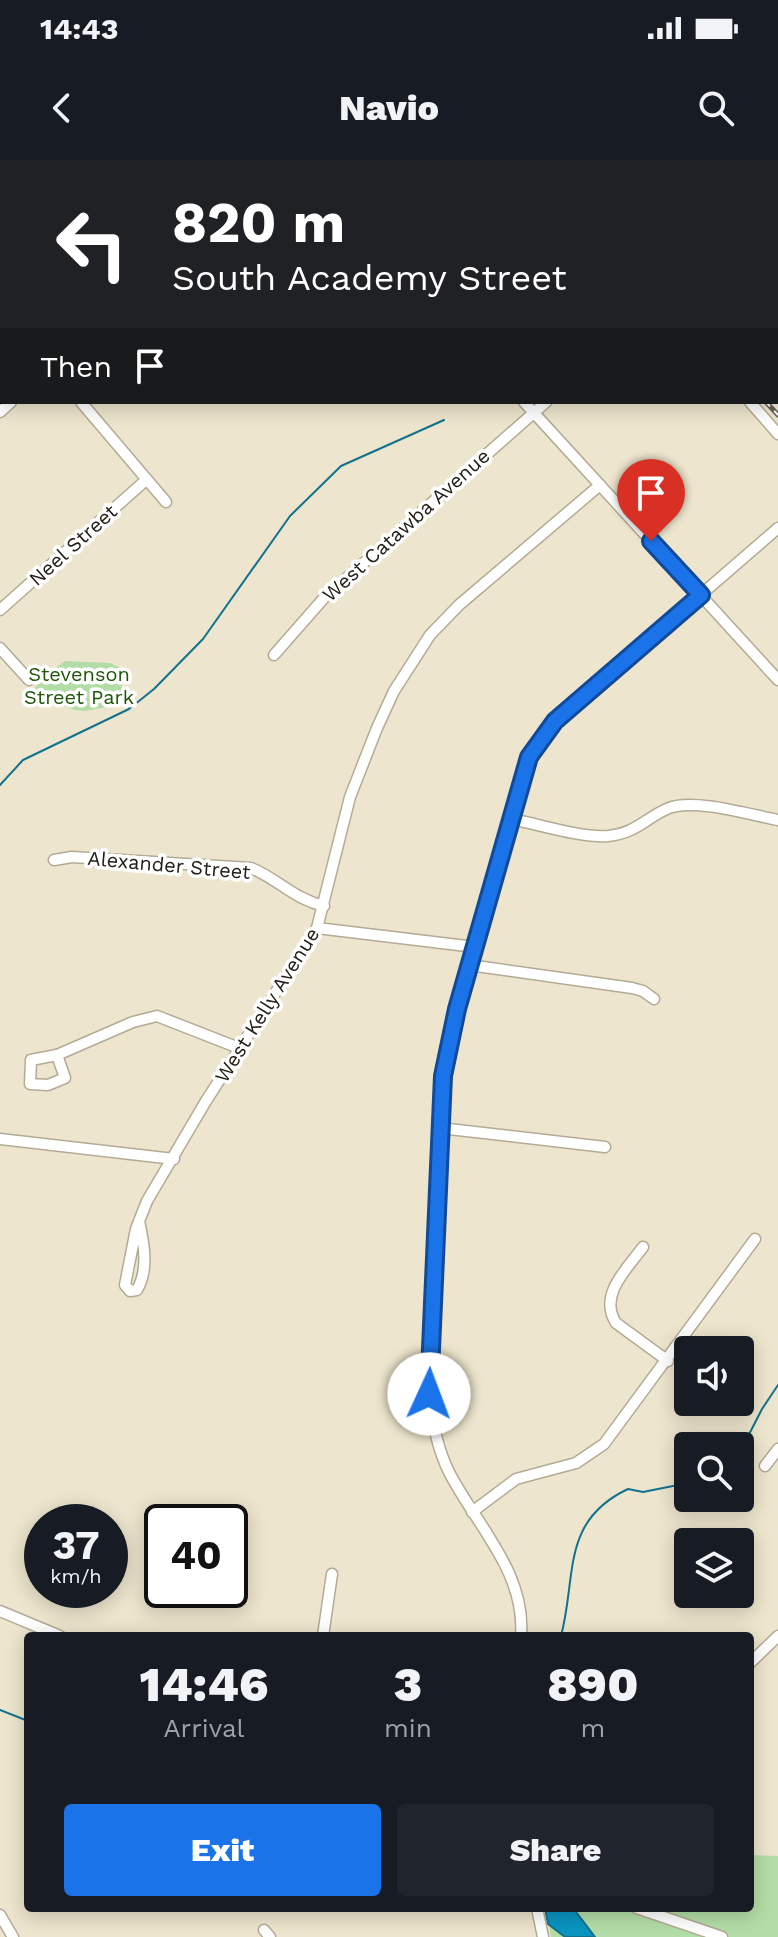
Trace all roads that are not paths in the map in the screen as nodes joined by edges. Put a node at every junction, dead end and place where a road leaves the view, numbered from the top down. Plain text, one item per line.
1 (83, 404) edge
2 (526, 404) edge
3 (544, 404) edge
4 (752, 404) edge
5 (534, 412) junction
6 (778, 434) edge
7 (146, 480) junction
8 (600, 485) junction
9 (166, 502) dead end
10 (778, 528) edge
11 (701, 595) junction
12 (0, 610) edge
13 (0, 648) edge
14 (274, 655) dead end
15 (29, 680) dead end
16 (778, 680) edge
17 (511, 819) junction
18 (778, 820) edge
19 (54, 860) dead end
20 (324, 906) junction
21 (317, 928) junction
22 (475, 947) junction
23 (469, 965) junction
24 (654, 999) dead end
25 (239, 1048) junction
26 (57, 1055) dead end
27 (440, 1128) junction
28 (0, 1139) edge
29 (605, 1147) dead end
30 (174, 1159) junction
31 (139, 1221) junction
32 (755, 1239) dead end
33 (643, 1247) dead end
34 (668, 1361) junction
35 (778, 1449) edge
36 (765, 1466) dead end
37 (472, 1512) junction
38 (332, 1574) dead end
39 (0, 1611) edge
40 (50, 1632) edge
41 (324, 1632) edge
42 (521, 1632) edge
43 (778, 1636) edge
44 (754, 1659) edge
45 (649, 1912) edge
46 (538, 1913) edge
47 (0, 1915) edge
48 (13, 1937) edge
49 (543, 1937) edge
50 (722, 1937) edge

1 - 7 street
2 - 5 street
3 - 5 street, West Catawba Avenue
4 - 6 street
5 - 8 street
5 - 14 street, West Catawba Avenue
7 - 9 street
7 - 12 street, Neel Street
8 - 11 street
8 - 20 street, West Kelly Avenue
10 - 11 street
11 - 16 street
11 - 17 street
13 - 15 street
17 - 18 street
17 - 22 street
19 - 20 street, Alexander Street
20 - 21 street, West Kelly Avenue
21 - 22 street
21 - 25 street, West Kelly Avenue
22 - 23 street
23 - 24 street
23 - 27 street
25 - 26 street
25 - 30 street, West Kelly Avenue
27 - 29 street
27 - 37 street
28 - 30 street
30 - 31 street, West Kelly Avenue
31 - 31 street, West Kelly Avenue
32 - 34 street
33 - 34 street
34 - 37 street
35 - 36 street
37 - 42 street
38 - 41 street
39 - 40 street
43 - 44 street
45 - 50 street
46 - 49 street
47 - 48 street

